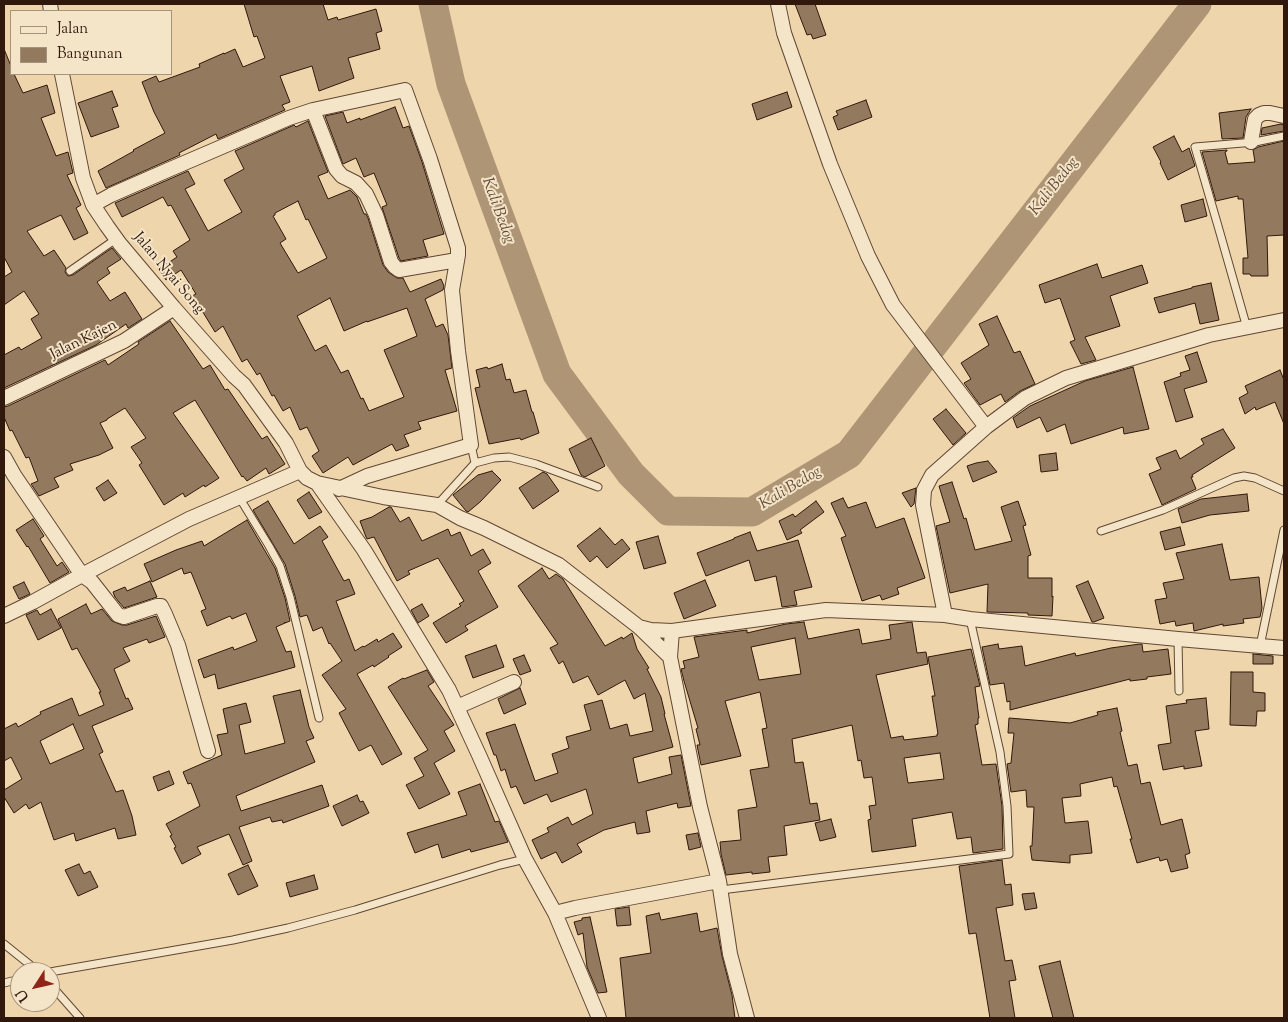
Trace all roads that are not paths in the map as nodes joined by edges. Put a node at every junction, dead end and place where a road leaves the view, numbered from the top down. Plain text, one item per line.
1 (778, 4) edge
2 (62, 75) edge
3 (313, 110) junction
4 (1284, 116) edge
5 (1284, 136) edge
6 (1251, 142) junction
7 (94, 205) junction
8 (116, 239) junction
9 (458, 260) junction
10 (70, 271) dead end
11 (174, 308) junction
12 (1284, 320) edge
13 (1247, 328) junction
14 (4, 398) edge
15 (986, 427) junction
16 (471, 444) junction
17 (4, 457) edge
18 (475, 463) junction
19 (300, 471) junction
20 (317, 483) junction
21 (598, 487) dead end
22 (339, 489) junction
23 (1284, 491) edge
24 (239, 496) junction
25 (437, 505) junction
26 (1284, 530) edge
27 (1101, 531) dead end
28 (82, 575) junction
29 (945, 615) junction
30 (4, 616) edge
31 (970, 618) junction
32 (639, 627) junction
33 (672, 630) junction
34 (1178, 639) junction
35 (1260, 646) junction
36 (1284, 648) edge
37 (670, 657) junction
38 (514, 682) dead end
39 (1178, 691) dead end
40 (457, 707) junction
41 (319, 718) dead end
42 (208, 751) dead end
43 (525, 859) junction
44 (720, 886) junction
45 (555, 913) junction
46 (4, 944) edge
47 (26, 962) edge
48 (60, 970) edge
49 (60, 995) edge
50 (80, 1018) edge
51 (599, 1018) edge
52 (748, 1018) edge

1 - 15 street
2 - 7 street, Jalan Nyai Song
3 - 7 street
3 - 9 street
3 - 9 street
4 - 6 street
5 - 6 lane
6 - 13 lane
7 - 8 street, Jalan Nyai Song
8 - 10 lane
8 - 11 street, Jalan Nyai Song
9 - 16 street
11 - 14 street, Jalan Kajen
11 - 19 street, Jalan Nyai Song
12 - 13 street
13 - 15 street
15 - 29 street
16 - 18 lane
16 - 22 street
17 - 28 street
18 - 21 lane
18 - 25 lane
19 - 20 street
19 - 24 street
20 - 22 street
20 - 40 street
22 - 25 street
23 - 27 lane
24 - 28 street
24 - 41 lane
25 - 32 street
26 - 35 lane
28 - 30 street
28 - 42 street
29 - 31 street
29 - 33 street
31 - 34 street
31 - 44 lane
32 - 33 street
32 - 37 street
33 - 37 street
34 - 35 street
34 - 39 lane
35 - 36 street
37 - 44 street
38 - 40 street
40 - 43 street
43 - 45 street
43 - 48 lane
44 - 45 street
44 - 52 street
45 - 51 street
46 - 47 lane
49 - 50 lane

